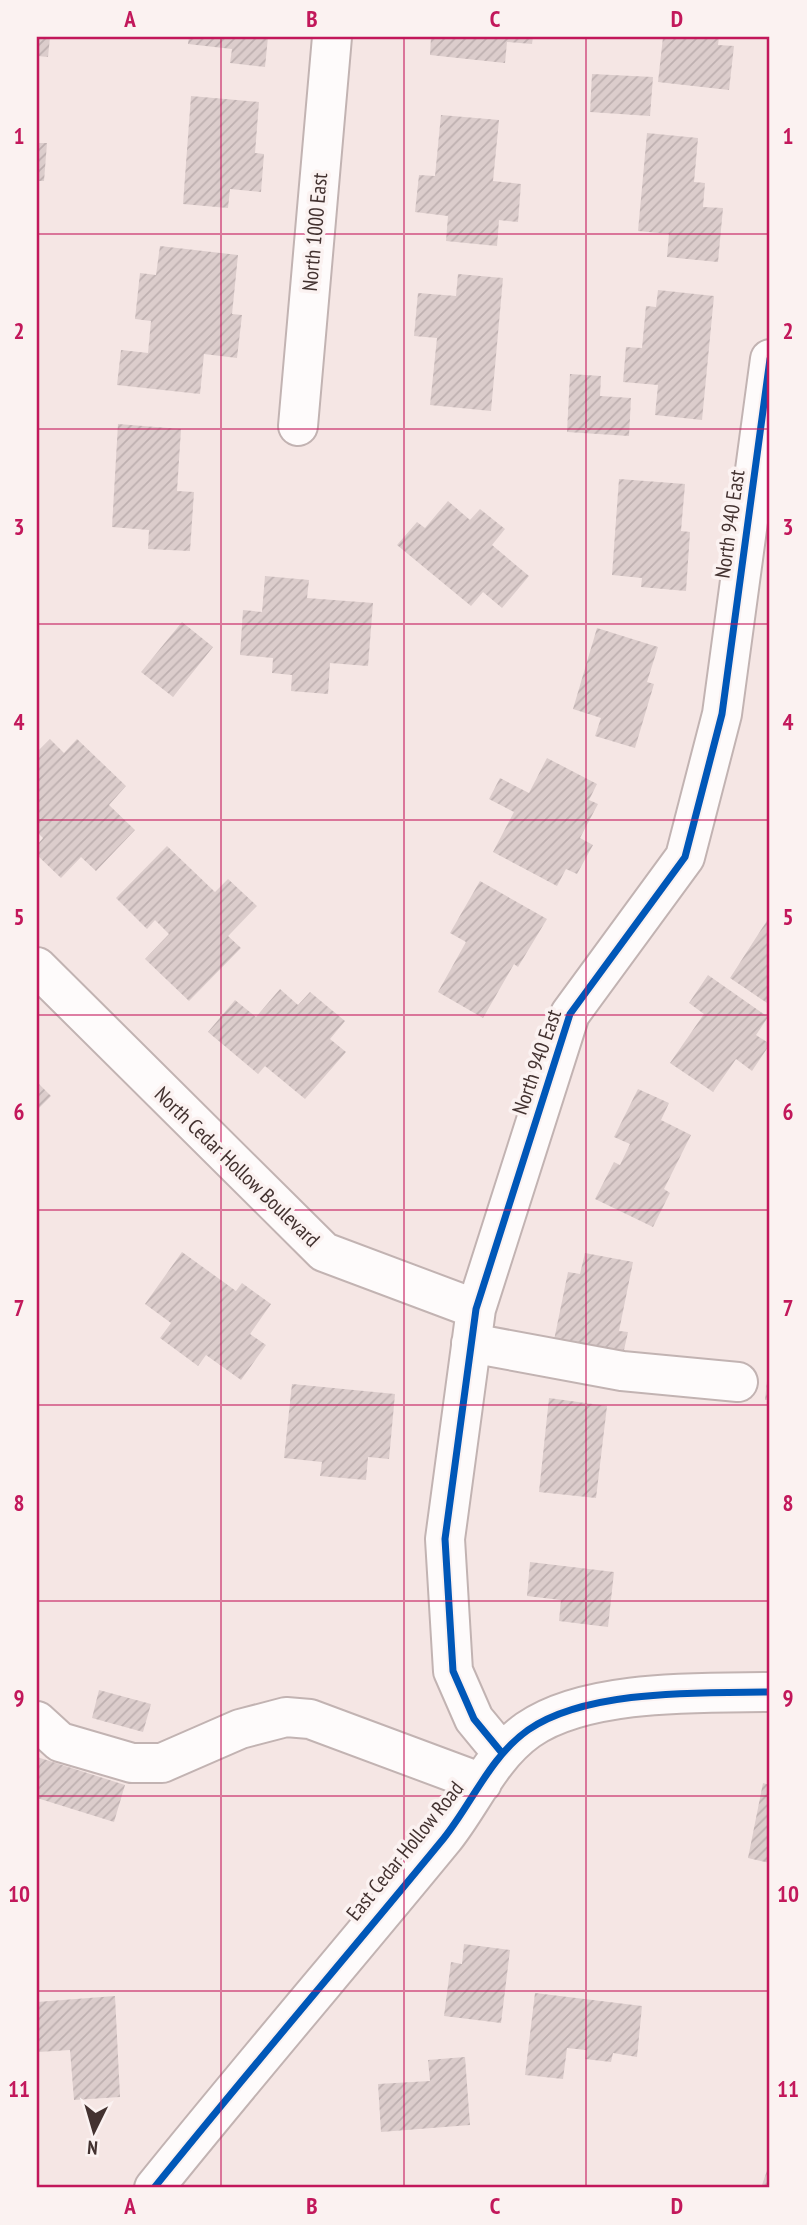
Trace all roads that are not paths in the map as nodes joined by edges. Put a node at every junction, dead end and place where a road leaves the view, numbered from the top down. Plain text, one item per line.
1 (332, 37) edge
2 (770, 359) edge
3 (298, 426) dead end
4 (37, 967) edge
5 (473, 1326) junction
6 (738, 1382) dead end
7 (770, 1692) edge
8 (37, 1721) edge
9 (492, 1768) junction
10 (154, 2188) edge

1 - 3 street, North 1000 East
2 - 5 street, North 940 East
4 - 5 street, North Cedar Hollow Boulevard
5 - 6 street, North Cedar Hollow Boulevard
5 - 9 street, North 940 East
7 - 9 street, East Cedar Hollow Road
8 - 9 street
9 - 10 street, East Cedar Hollow Road

